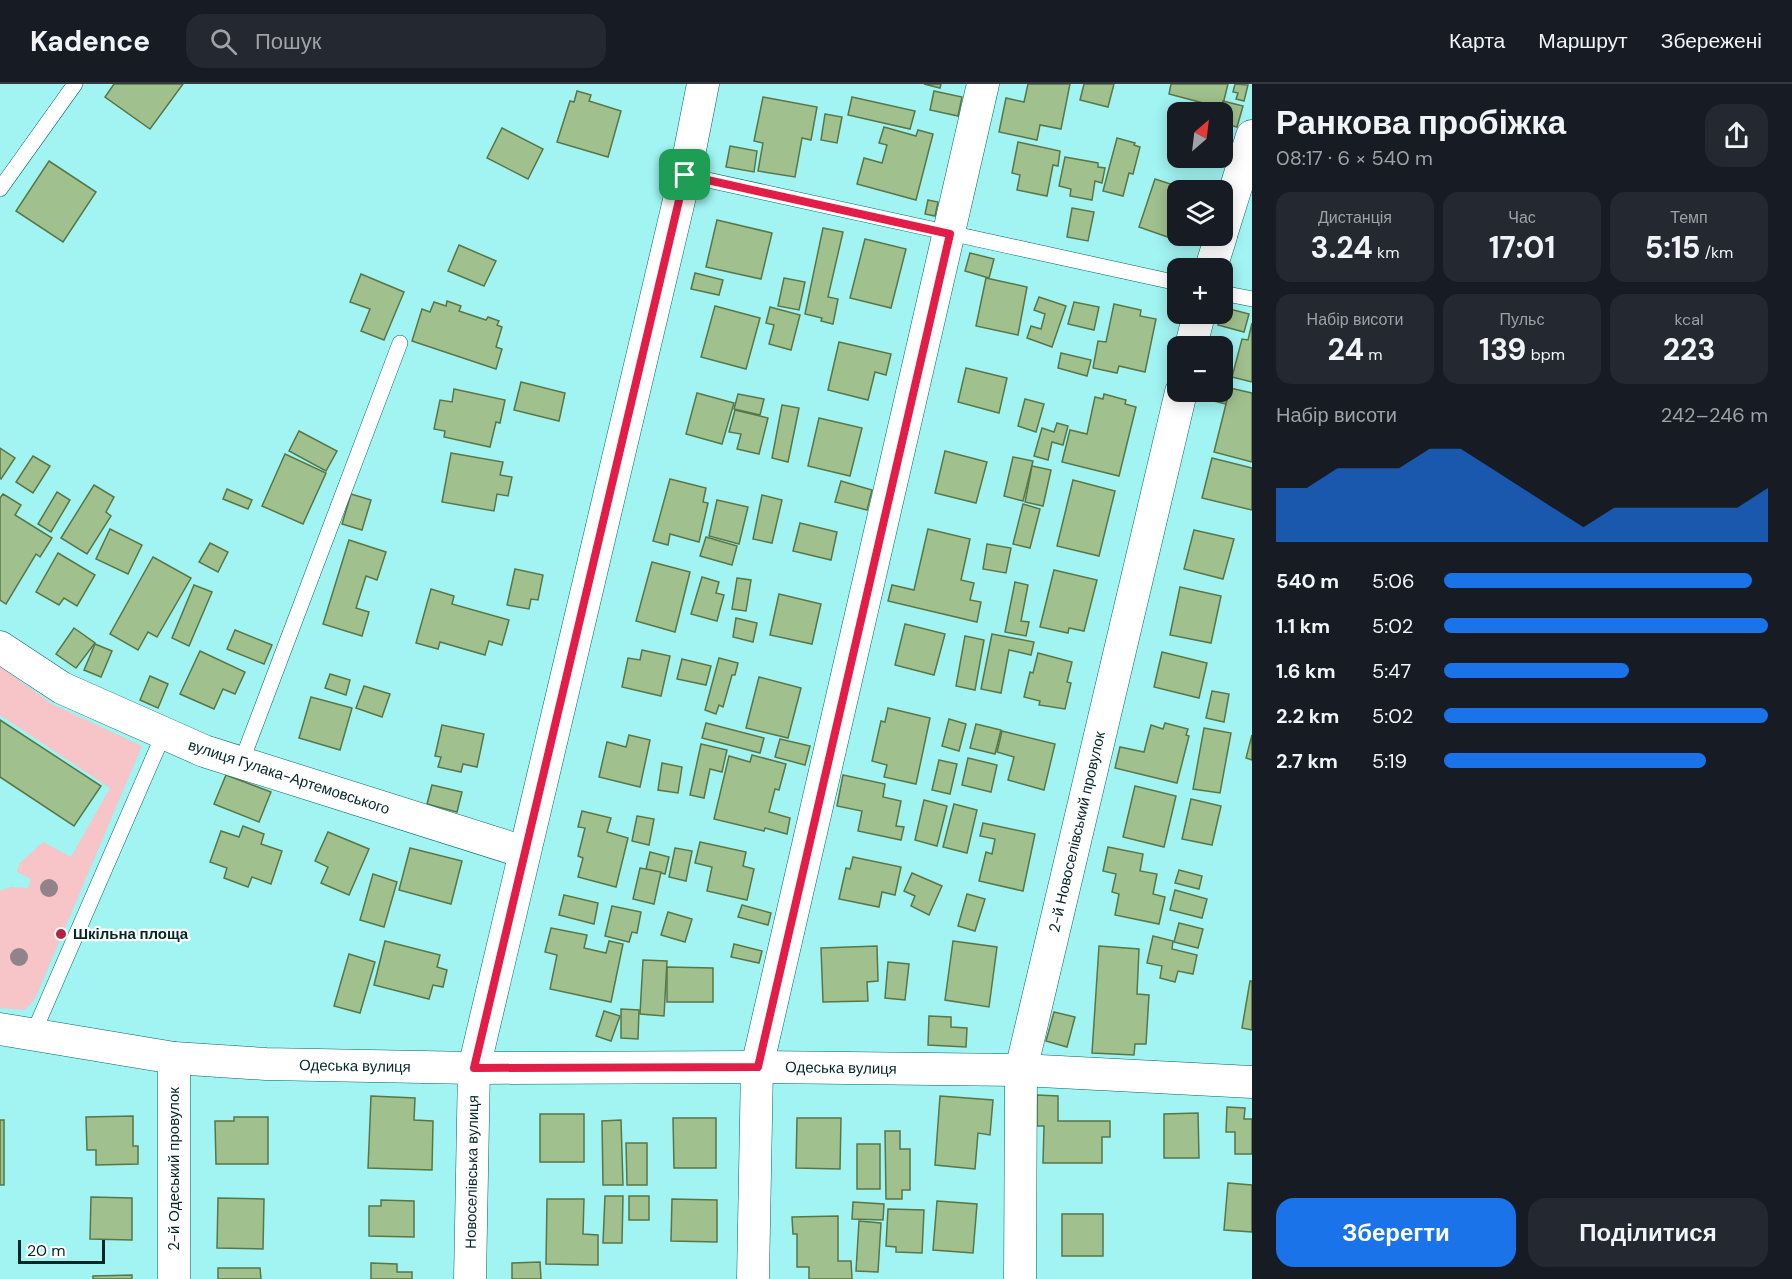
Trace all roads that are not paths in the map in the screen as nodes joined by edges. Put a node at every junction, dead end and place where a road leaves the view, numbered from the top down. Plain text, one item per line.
1 (75, 84) edge
2 (703, 84) edge
3 (983, 84) edge
4 (1252, 135) edge
5 (685, 175) junction
6 (0, 189) edge
7 (1233, 198) edge
8 (950, 234) junction
9 (1167, 281) edge
10 (1233, 295) edge
11 (1252, 299) edge
12 (400, 343) dead end
13 (1179, 402) edge
14 (0, 647) edge
15 (164, 733) junction
16 (241, 763) junction
17 (524, 852) junction
18 (0, 1029) edge
19 (33, 1034) junction
20 (174, 1058) junction
21 (758, 1067) junction
22 (474, 1068) junction
23 (1021, 1070) junction
24 (1252, 1082) edge
25 (174, 1279) edge
26 (470, 1279) edge
27 (753, 1279) edge
28 (1020, 1279) edge

1 - 6 lane
2 - 5 street, Новоселівська вулиця
3 - 8 street
4 - 7 street
5 - 8 lane
5 - 17 street, Новоселівська вулиця
8 - 9 lane
8 - 21 street
10 - 11 lane
12 - 16 lane
13 - 23 street, 2-й Новоселівський провулок
14 - 15 street, вулиця Гулака-Артемовського
15 - 16 street, вулиця Гулака-Артемовського
15 - 19 lane
16 - 17 street, вулиця Гулака-Артемовського
17 - 22 street, Новоселівська вулиця
18 - 19 street, Одеська вулиця
19 - 20 street, Одеська вулиця
20 - 22 street, Одеська вулиця
20 - 25 street, 2-й Одеський провулок
21 - 22 street, Одеська вулиця
21 - 23 street, Одеська вулиця
21 - 27 street
22 - 26 street, Новоселівська вулиця
23 - 24 street, Одеська вулиця
23 - 28 street, 2-й Новоселівський провулок

